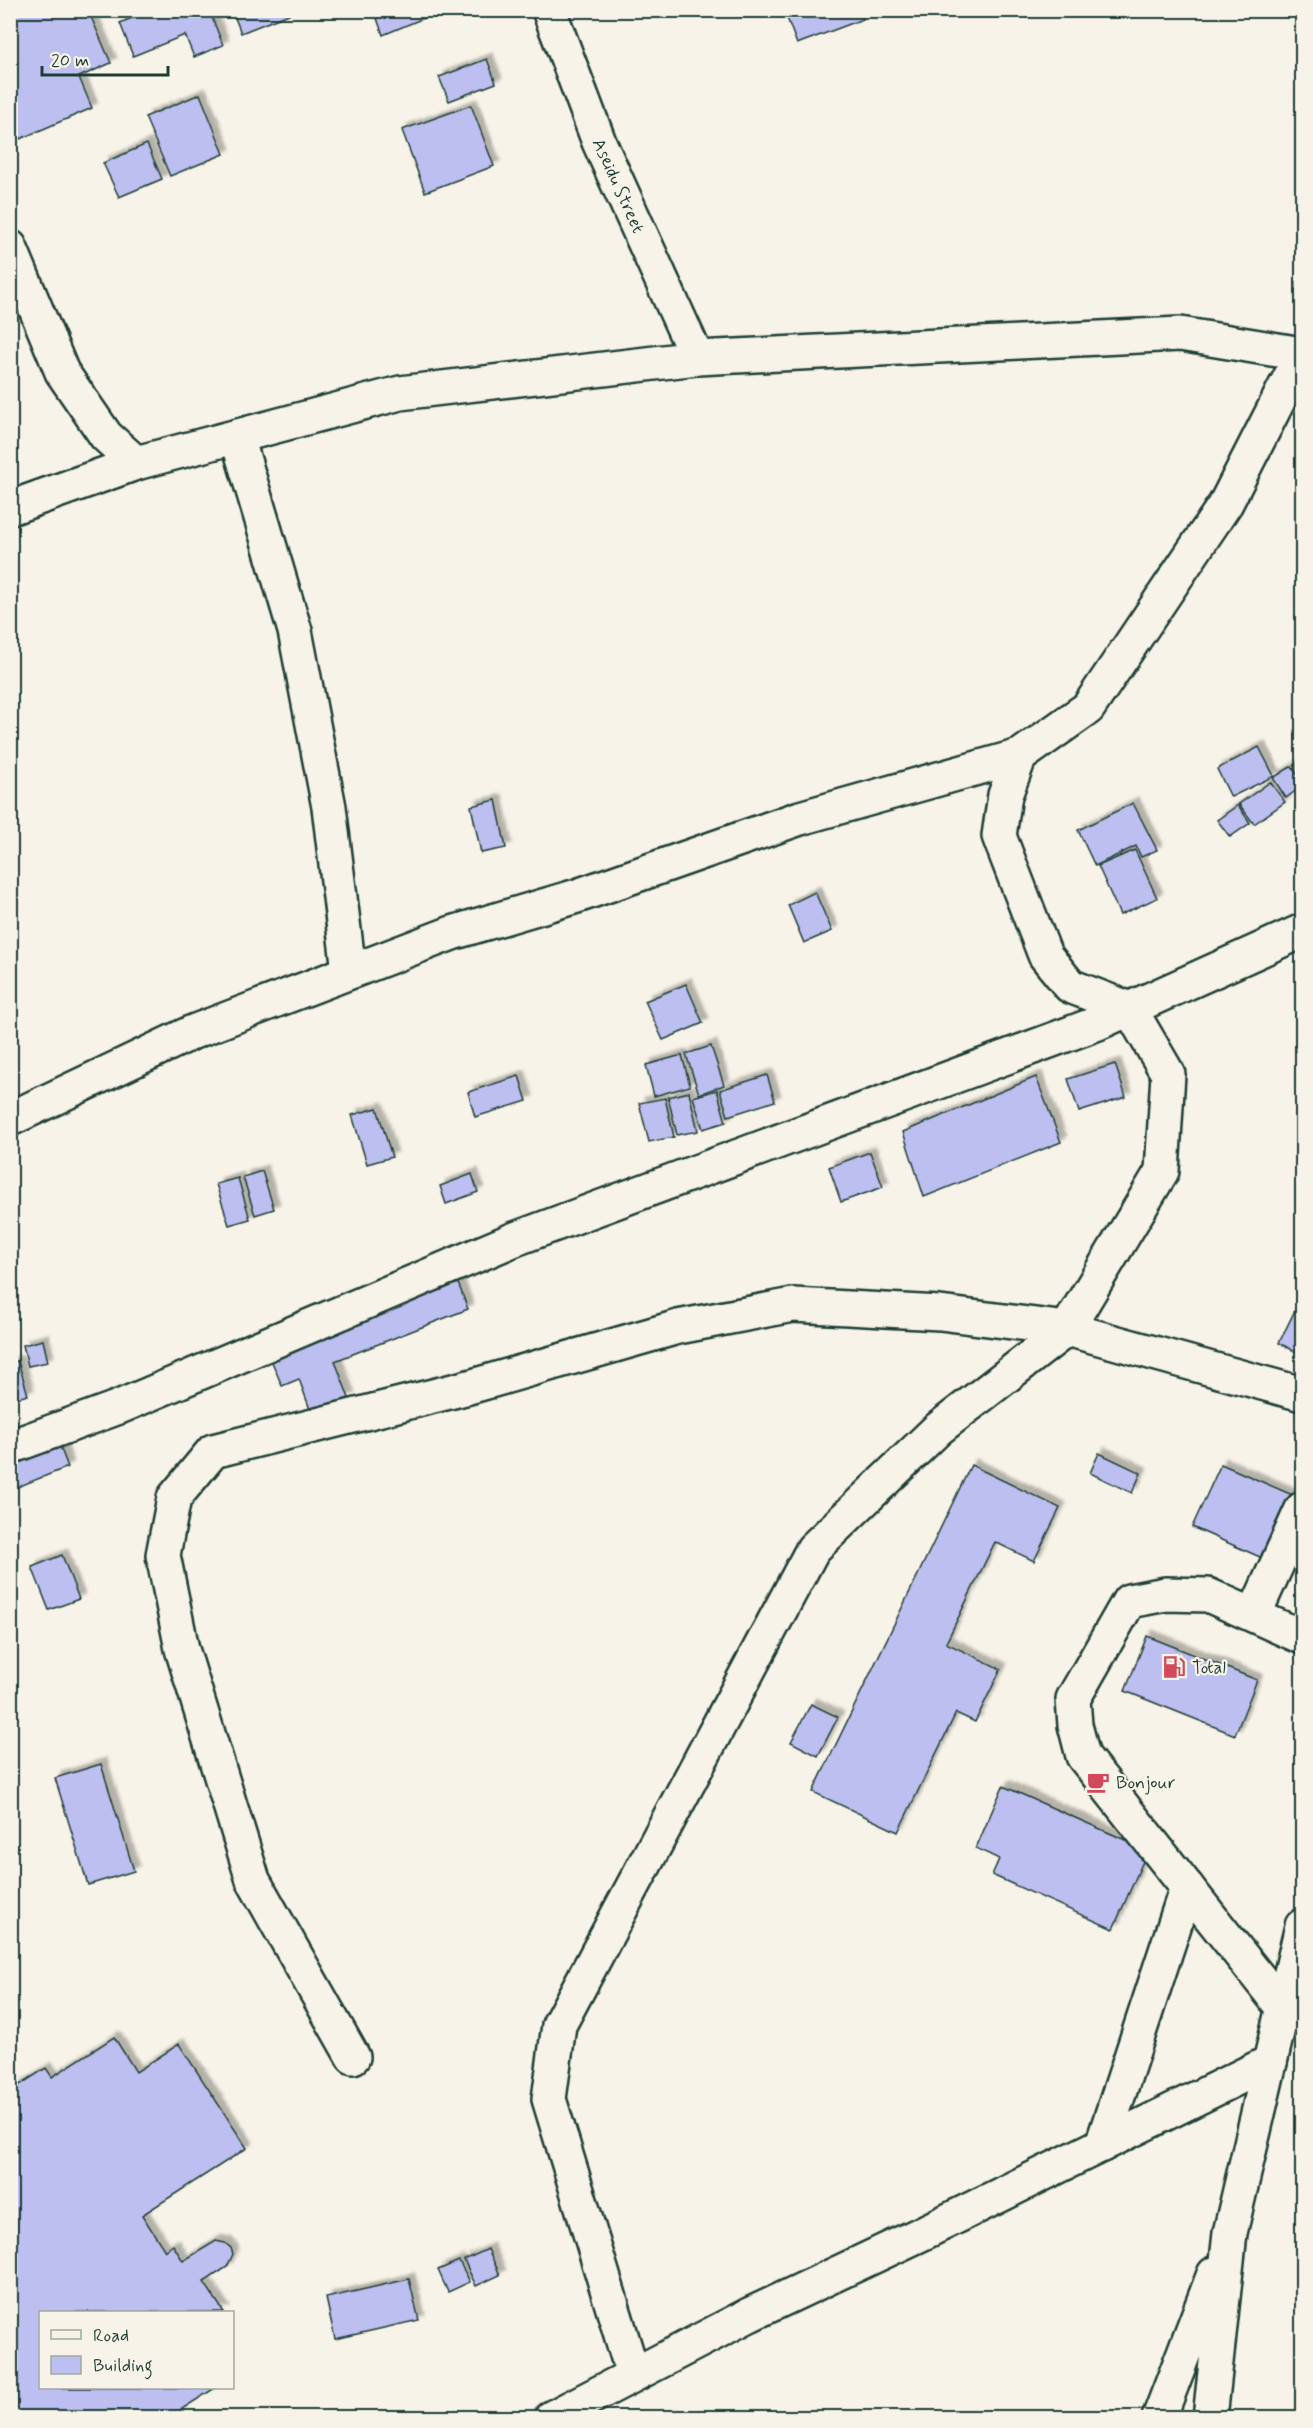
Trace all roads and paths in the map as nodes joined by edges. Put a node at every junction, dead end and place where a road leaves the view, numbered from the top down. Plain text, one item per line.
1 (549, 10) edge
2 (10, 247) edge
3 (1302, 354) edge
4 (697, 358) junction
5 (237, 437) junction
6 (136, 463) junction
7 (10, 508) edge
8 (1020, 756) junction
9 (1302, 932) edge
10 (349, 971) junction
11 (1130, 1009) junction
12 (10, 1119) edge
13 (1067, 1329) junction
14 (1302, 1394) edge
15 (10, 1447) edge
16 (1302, 1509) edge
17 (1254, 1615) junction
18 (1302, 1637) edge
19 (1187, 1887) junction
20 (1302, 1926) edge
21 (1282, 2007) junction
22 (353, 2057) dead end
23 (1270, 2062) junction
24 (1102, 2145) junction
25 (1230, 2233) junction
26 (633, 2374) junction
27 (551, 2418) edge
28 (1159, 2418) edge
29 (1210, 2418) edge

1 - 4 main road, Aseidu Street
2 - 6 main road
3 - 4 main road
3 - 8 main road
4 - 5 main road
5 - 6 main road
5 - 10 main road
6 - 7 main road
8 - 10 main road
8 - 11 main road
9 - 11 main road
10 - 12 main road
11 - 13 main road
11 - 15 main road
13 - 14 main road
13 - 22 main road
13 - 26 main road
16 - 17 main road
17 - 18 main road
17 - 19 main road
19 - 21 main road
19 - 24 main road
20 - 21 main road
21 - 23 main road
23 - 24 main road
23 - 25 main road
24 - 26 main road
25 - 28 main road
25 - 29 main road
26 - 27 main road

